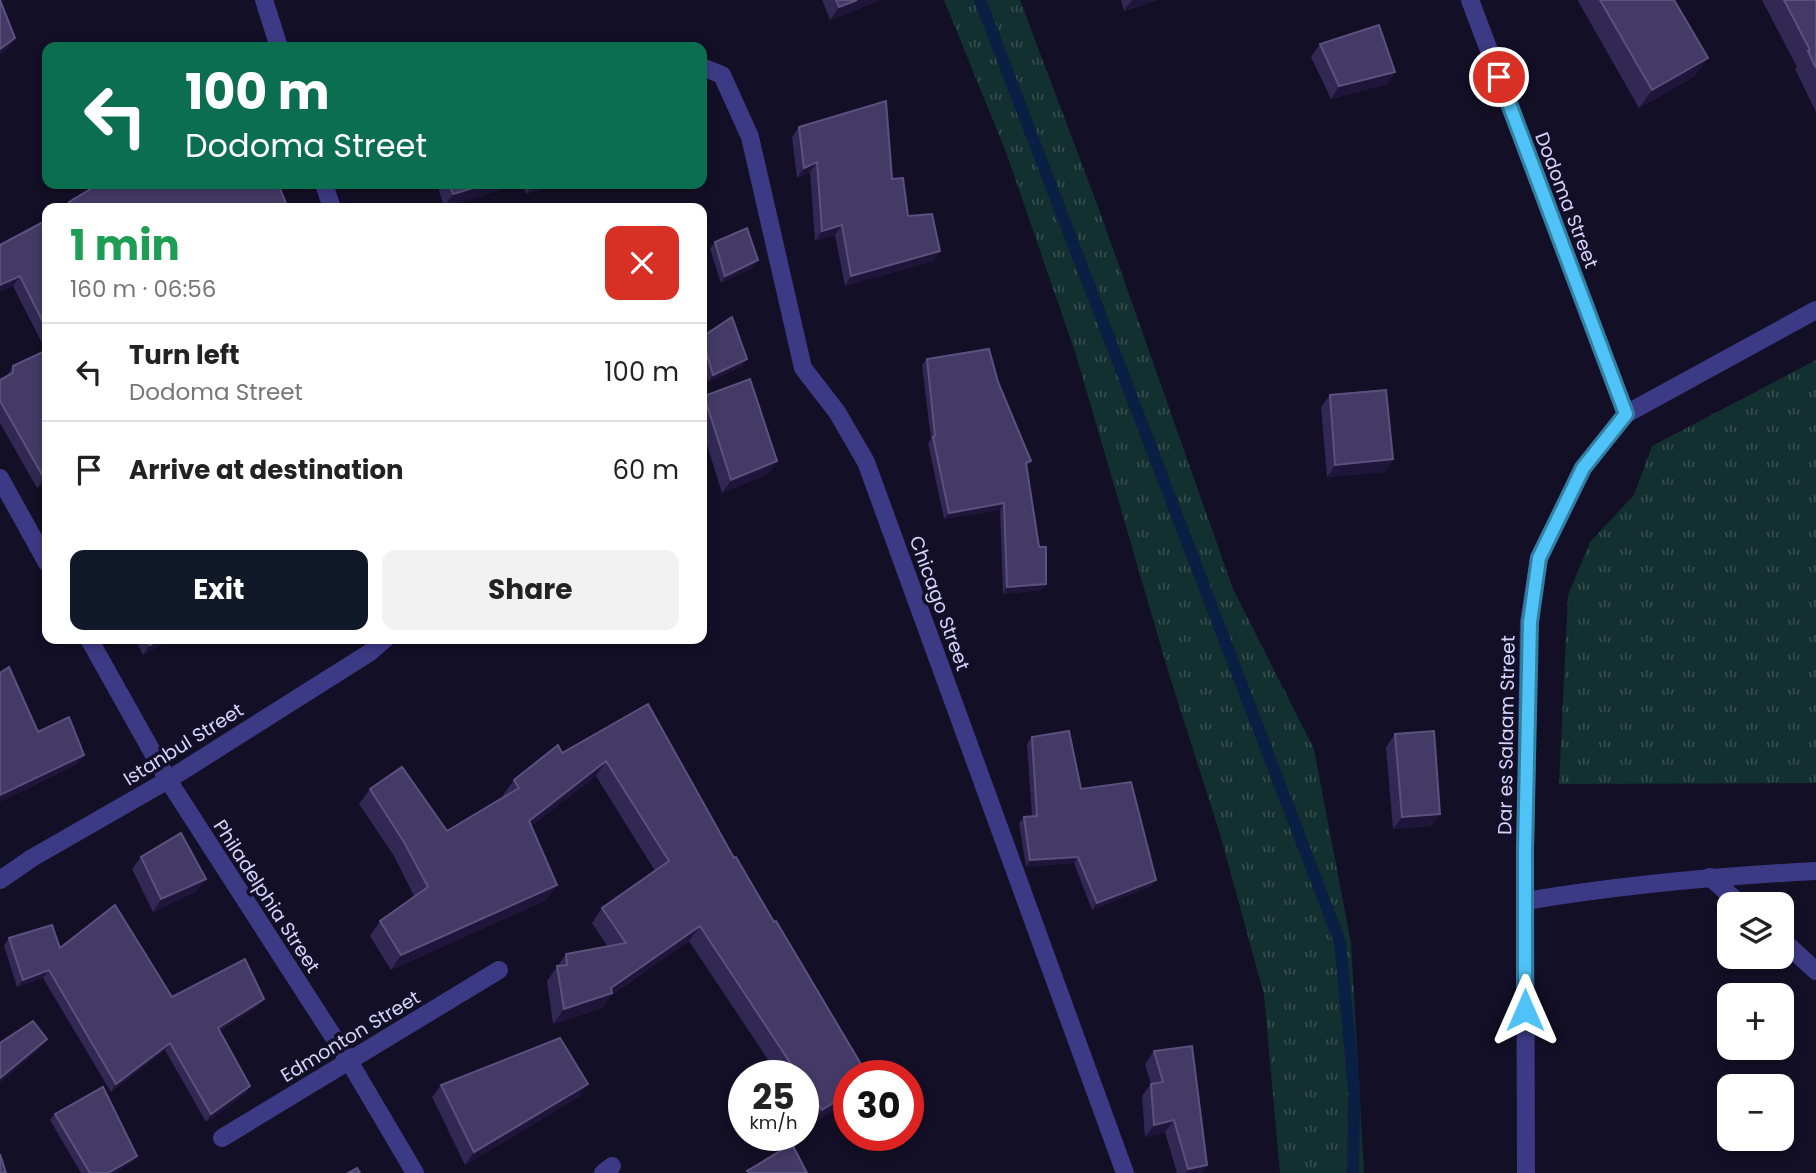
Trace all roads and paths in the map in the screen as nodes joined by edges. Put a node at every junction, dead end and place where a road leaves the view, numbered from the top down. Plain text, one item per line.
1 (264, 0) edge
2 (1470, 0) edge
3 (277, 42) edge
4 (707, 69) edge
5 (1816, 310) edge
6 (1626, 414) junction
7 (0, 478) edge
8 (42, 554) edge
9 (92, 644) edge
10 (379, 644) edge
11 (168, 780) junction
12 (1816, 871) edge
13 (1710, 877) junction
14 (0, 880) edge
15 (1727, 892) edge
16 (1525, 901) junction
17 (1794, 951) edge
18 (499, 970) dead end
19 (1816, 971) edge
20 (349, 1062) junction
21 (222, 1138) dead end
22 (415, 1173) edge
23 (1125, 1173) edge
24 (1526, 1173) edge

1 - 3 street
2 - 6 street, Dodoma Street
4 - 23 street, Chicago Street
5 - 6 street, Dar es Salaam Street
6 - 16 street, Dar es Salaam Street
7 - 8 street
9 - 11 street, Philadelphia Street
10 - 11 street, Istanbul Street
11 - 14 street, Istanbul Street
11 - 20 street, Philadelphia Street
12 - 13 street
13 - 15 street
13 - 16 street
16 - 24 street, Dar es Salaam Street
17 - 19 street
18 - 20 street, Edmonton Street
20 - 21 street, Edmonton Street
20 - 22 street, Philadelphia Street

